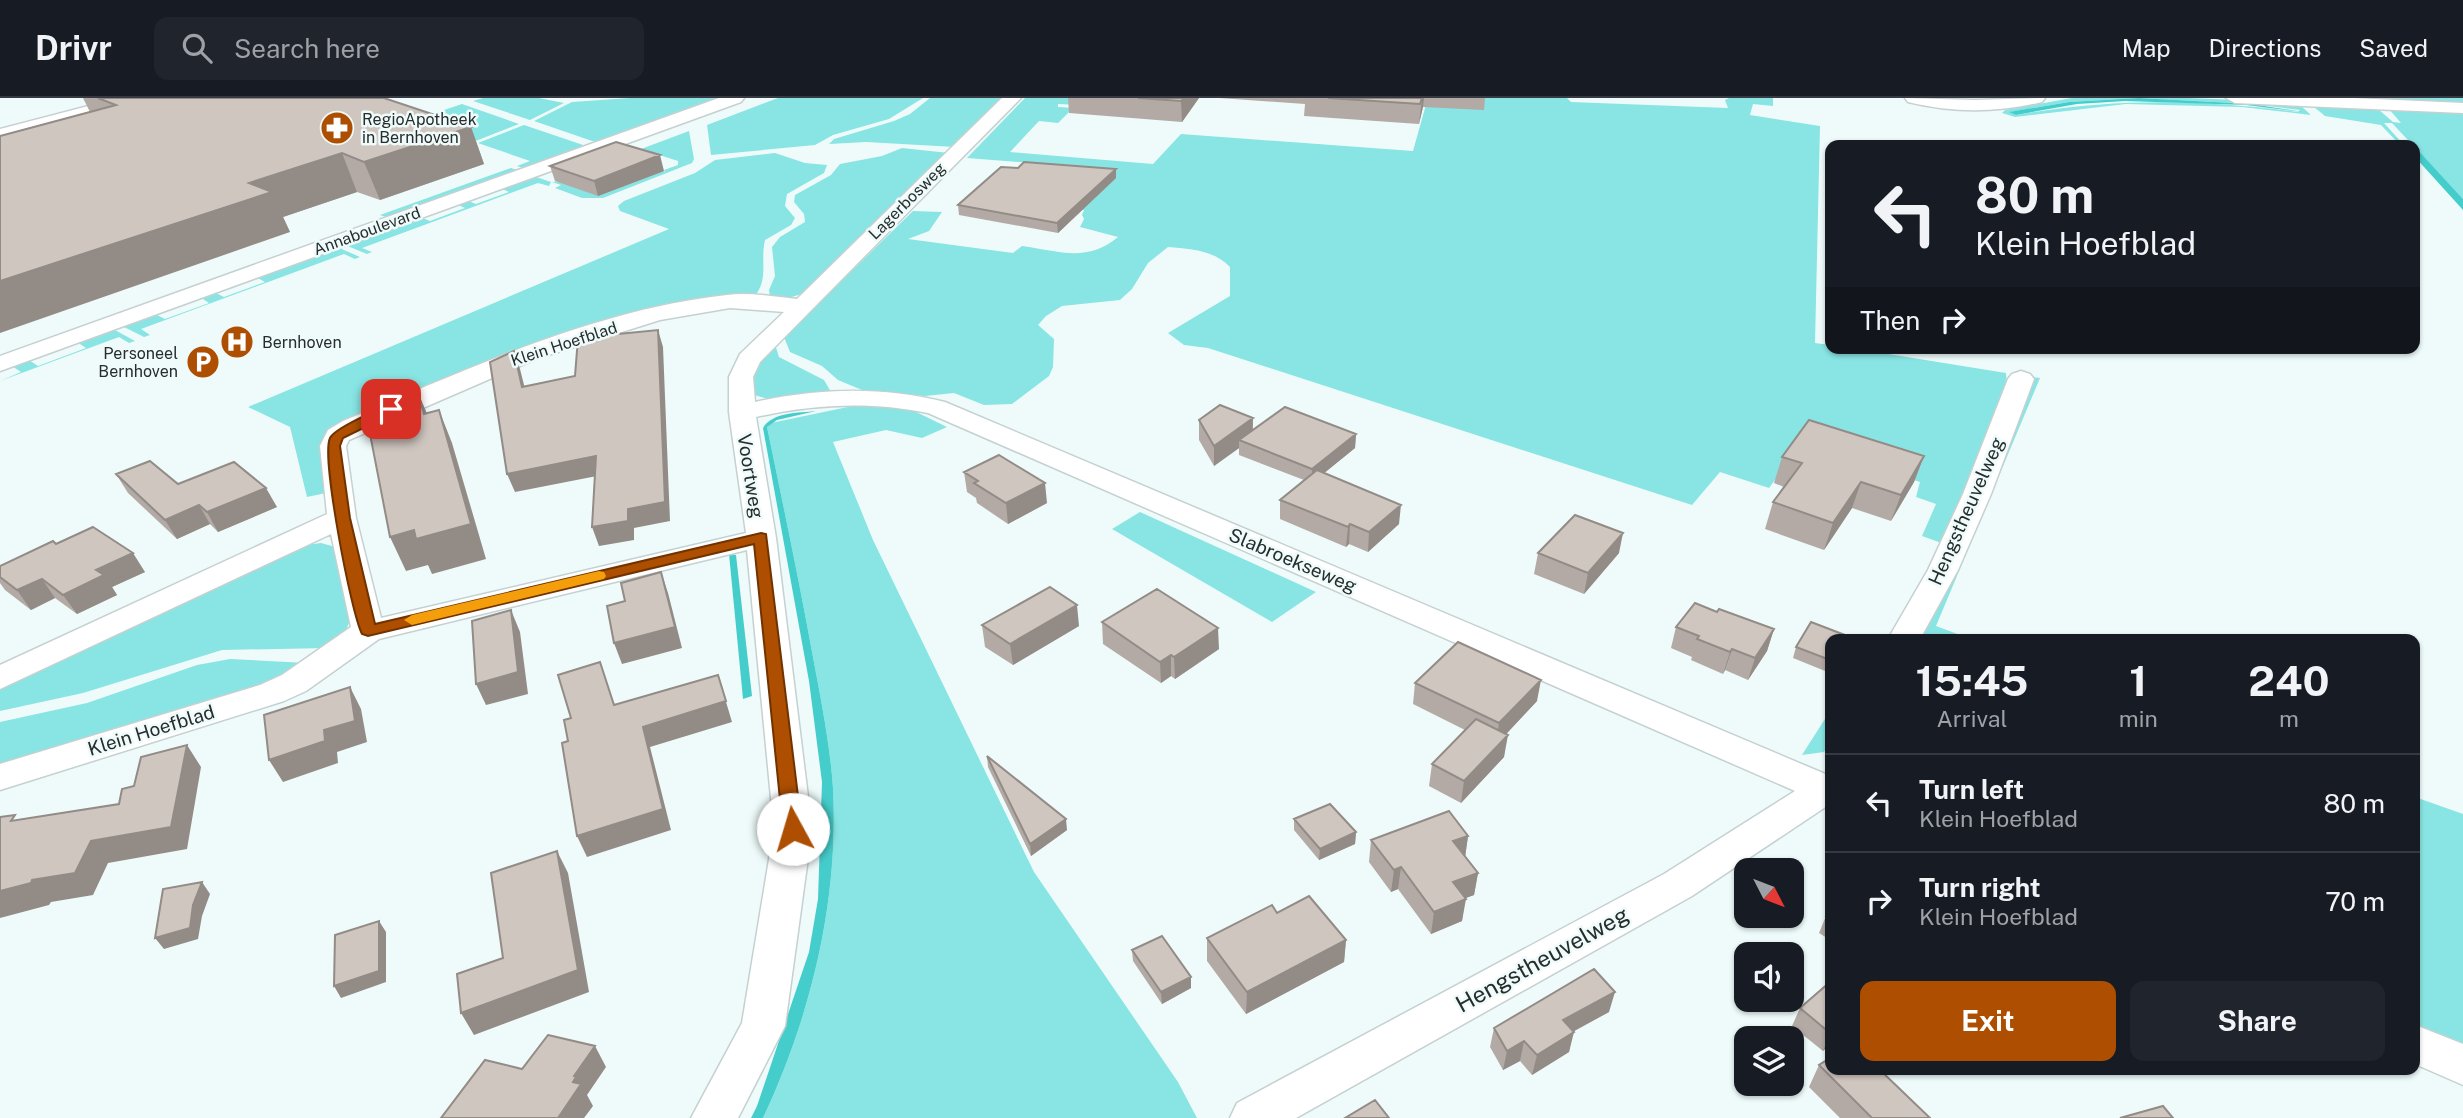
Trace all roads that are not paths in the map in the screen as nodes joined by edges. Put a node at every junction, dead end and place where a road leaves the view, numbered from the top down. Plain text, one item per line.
1 (139, 98) edge
2 (735, 98) edge
3 (1012, 98) edge
4 (1914, 98) edge
5 (2036, 98) edge
6 (2235, 98) edge
7 (2463, 108) edge
8 (0, 135) edge
9 (803, 306) junction
10 (0, 364) edge
11 (2021, 379) dead end
12 (742, 412) junction
13 (342, 518) junction
14 (761, 538) junction
15 (368, 631) junction
16 (1907, 634) edge
17 (0, 678) edge
18 (0, 777) edge
19 (1825, 782) edge
20 (2420, 1046) edge
21 (2463, 1065) edge
22 (713, 1118) edge
23 (1253, 1118) edge

1 - 8 street
2 - 10 street, Annaboulevard
3 - 9 street, Lagerbosweg
4 - 5 street
6 - 7 street
9 - 12 street, Voortweg
9 - 13 street, Klein Hoefblad
11 - 16 street, Hengstheuvelweg
12 - 14 street, Voortweg
12 - 19 street, Slabroekseweg
13 - 15 street, Klein Hoefblad
13 - 17 street
14 - 15 street, Klein Hoefblad
14 - 22 street, Voortweg
15 - 18 street, Klein Hoefblad
19 - 23 street, Hengstheuvelweg
20 - 21 street

